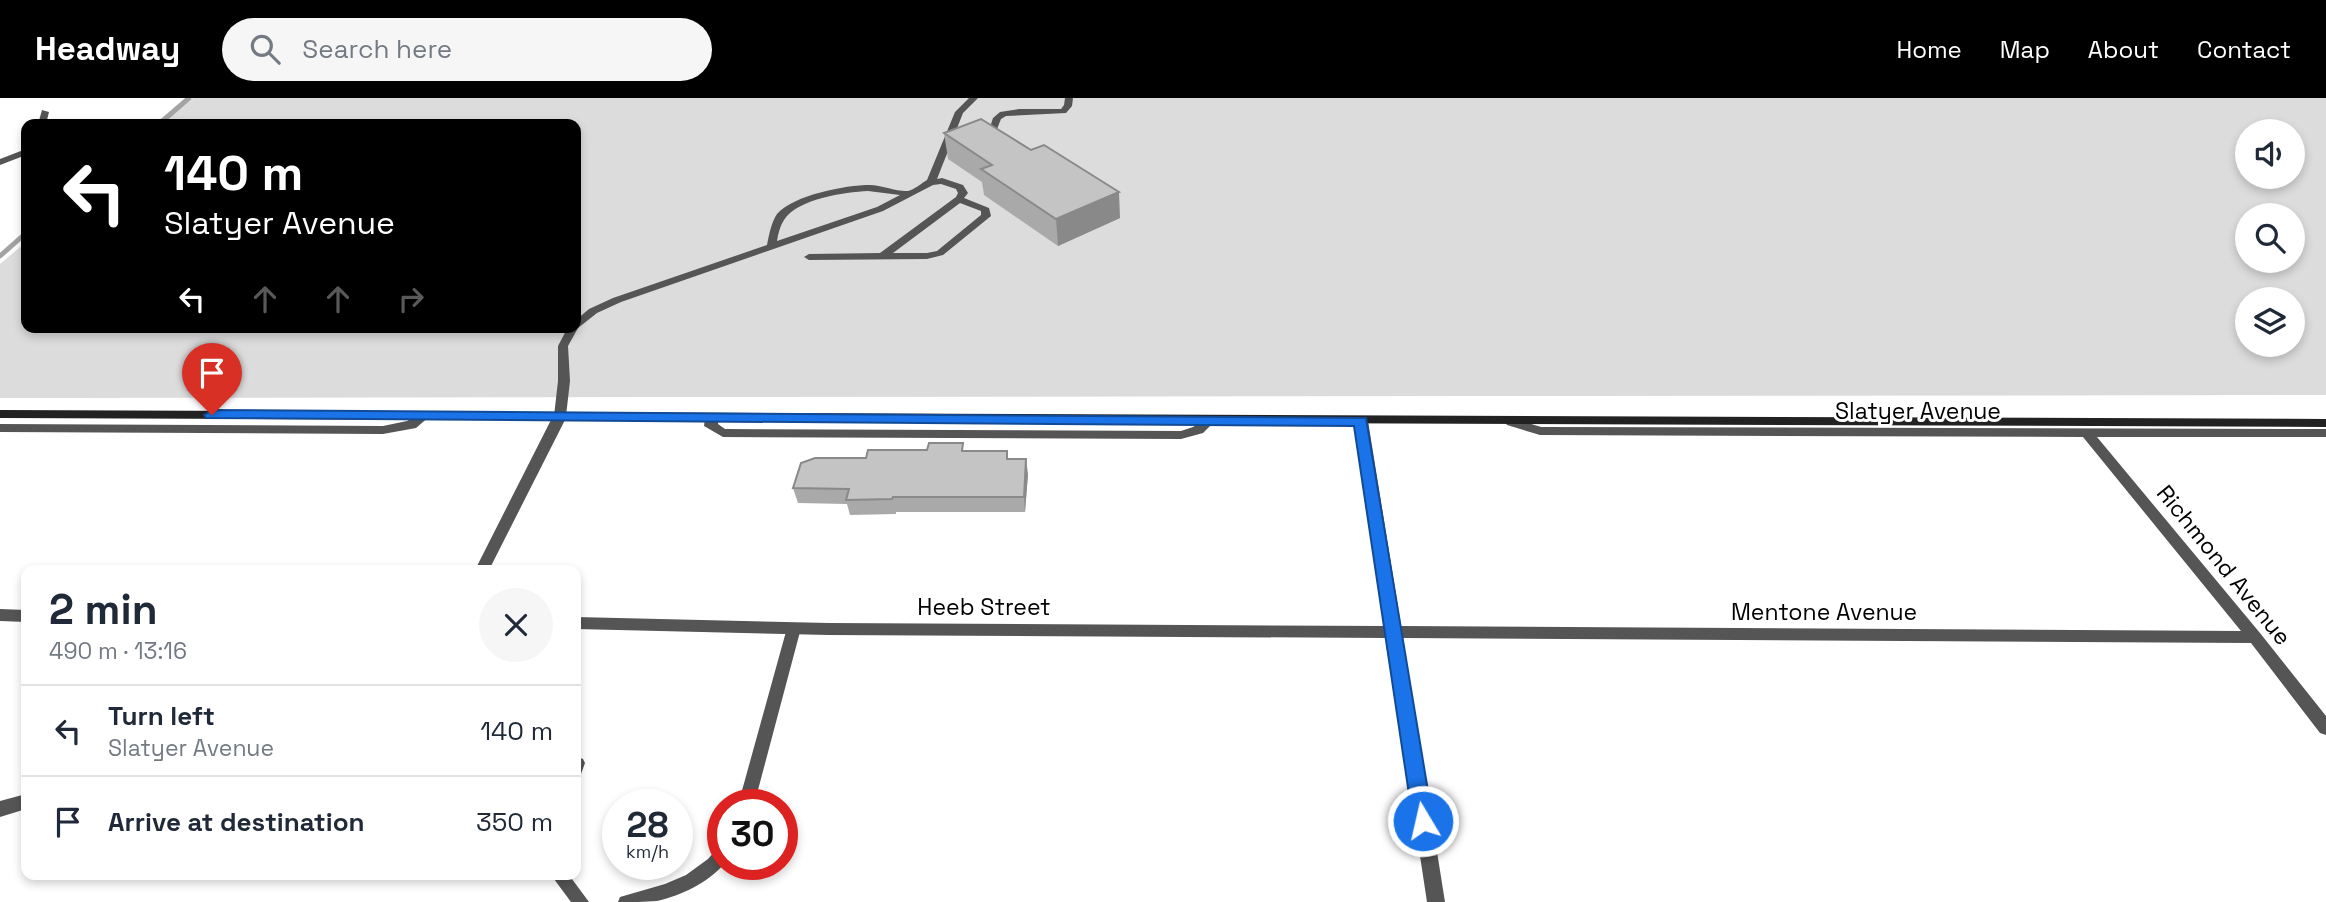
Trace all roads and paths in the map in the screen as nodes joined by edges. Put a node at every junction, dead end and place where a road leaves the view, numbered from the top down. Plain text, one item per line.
1 (974, 98) edge
2 (1069, 98) edge
3 (45, 112) dead end
4 (43, 119) edge
5 (970, 141) edge
6 (957, 145) edge
7 (944, 149) junction
8 (21, 154) edge
9 (0, 162) edge
10 (931, 182) junction
11 (911, 194) junction
12 (959, 199) junction
13 (771, 247) junction
14 (883, 256) junction
15 (809, 257) dead end
16 (581, 320) edge
17 (570, 333) edge
18 (0, 414) edge
19 (423, 416) junction
20 (560, 416) junction
21 (712, 418) joint
22 (1208, 421) joint
23 (1360, 421) junction
24 (1512, 422) junction
25 (2326, 423) edge
26 (0, 428) edge
27 (2086, 432) junction
28 (2326, 433) edge
29 (485, 565) edge
30 (0, 615) edge
31 (21, 615) edge
32 (581, 622) edge
33 (794, 628) junction
34 (1393, 633) junction
35 (2255, 637) junction
36 (2326, 728) edge
37 (751, 789) edge
38 (21, 803) edge
39 (0, 809) edge
40 (707, 869) edge
41 (563, 880) edge
42 (581, 902) edge
43 (626, 902) edge
44 (1436, 902) edge

1 - 7 lane
2 - 5 lane
3 - 4 lane
6 - 7 lane
7 - 10 lane
8 - 9 lane
10 - 11 lane
10 - 12 lane
11 - 13 lane
11 - 13 lane
12 - 14 lane
12 - 14 lane
13 - 16 lane
14 - 15 lane
17 - 20 lane
18 - 19 main road
19 - 20 main road
19 - 26 street
20 - 21 main road
20 - 29 street
21 - 22 street
22 - 23 main road, Slatyer Avenue
23 - 24 main road, Slatyer Avenue
23 - 34 street
24 - 25 main road, Slatyer Avenue
24 - 27 street, Slatyer Avenue
27 - 28 street, Slatyer Avenue
27 - 35 street, Richmond Avenue
30 - 31 street
32 - 33 street, Heeb Street
33 - 34 street, Heeb Street
33 - 37 lane
34 - 35 street, Mentone Avenue
34 - 44 street
35 - 36 street, Richmond Avenue
38 - 39 street
40 - 43 lane
41 - 42 lane

